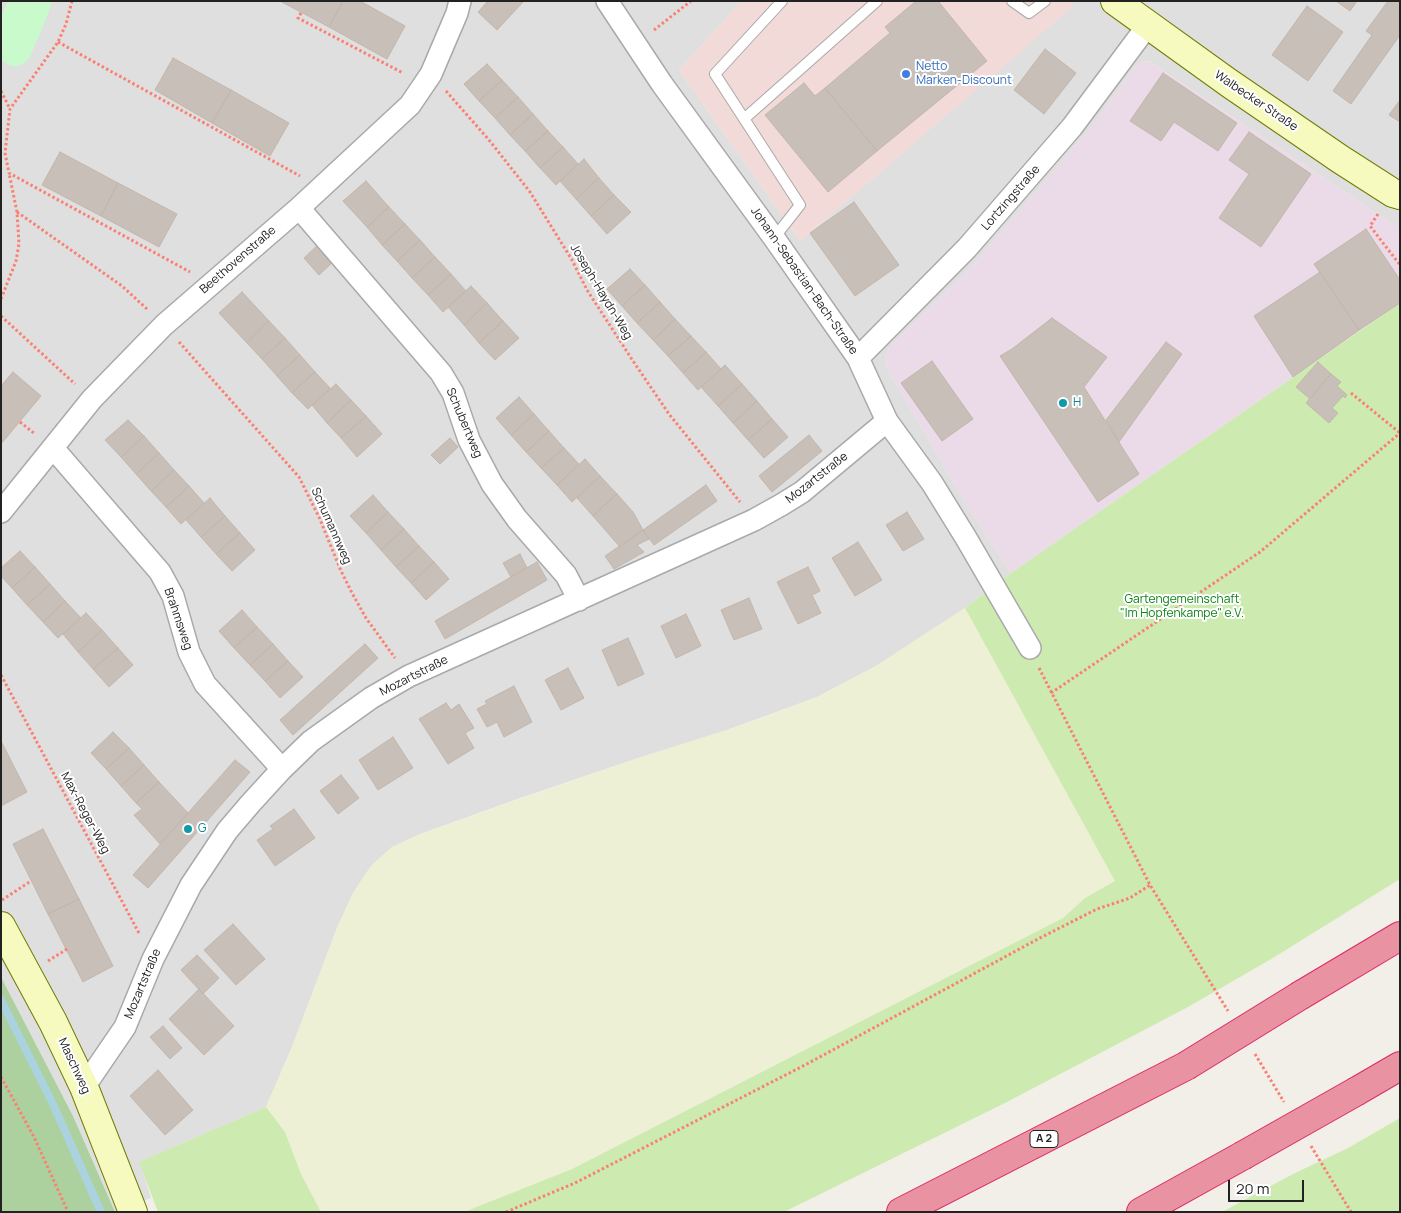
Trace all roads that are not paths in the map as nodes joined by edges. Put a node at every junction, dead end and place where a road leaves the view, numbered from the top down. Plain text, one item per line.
1 (460, 1) edge
2 (608, 1) edge
3 (782, 1) edge
4 (877, 1) edge
5 (1012, 1) edge
6 (1045, 1) edge
7 (1115, 1) edge
8 (1148, 25) junction
9 (744, 119) junction
10 (1396, 194) edge
11 (299, 208) junction
12 (774, 238) junction
13 (858, 358) junction
14 (887, 421) junction
15 (53, 448) junction
16 (1, 512) edge
17 (579, 600) junction
18 (1030, 648) road end
19 (282, 769) junction
20 (1, 926) edge
21 (1400, 936) edge
22 (1400, 1066) edge
23 (84, 1088) junction
24 (133, 1212) edge
25 (901, 1212) edge
26 (1141, 1212) edge

1 - 11 street, Beethovenstraße
2 - 12 street, Johann-Sebastian-Bach-Straße
3 - 9 lane
4 - 9 lane
5 - 6 lane
7 - 8 main road, Walbecker Straße
8 - 10 main road, Walbecker Straße
8 - 13 street, Lortzingstraße
9 - 12 lane
11 - 15 street, Beethovenstraße
11 - 17 street, Schubertweg
12 - 13 street, Johann-Sebastian-Bach-Straße
13 - 14 street, Johann-Sebastian-Bach-Straße
14 - 17 street, Mozartstraße
14 - 18 street, Johann-Sebastian-Bach-Straße
15 - 16 street, Beethovenstraße
15 - 19 street, Brahmsweg
17 - 19 street, Mozartstraße
19 - 23 street, Mozartstraße
20 - 23 main road, Maschweg
21 - 25 highway, A 2, bridge
22 - 26 highway, bridge
23 - 24 main road, Maschweg

